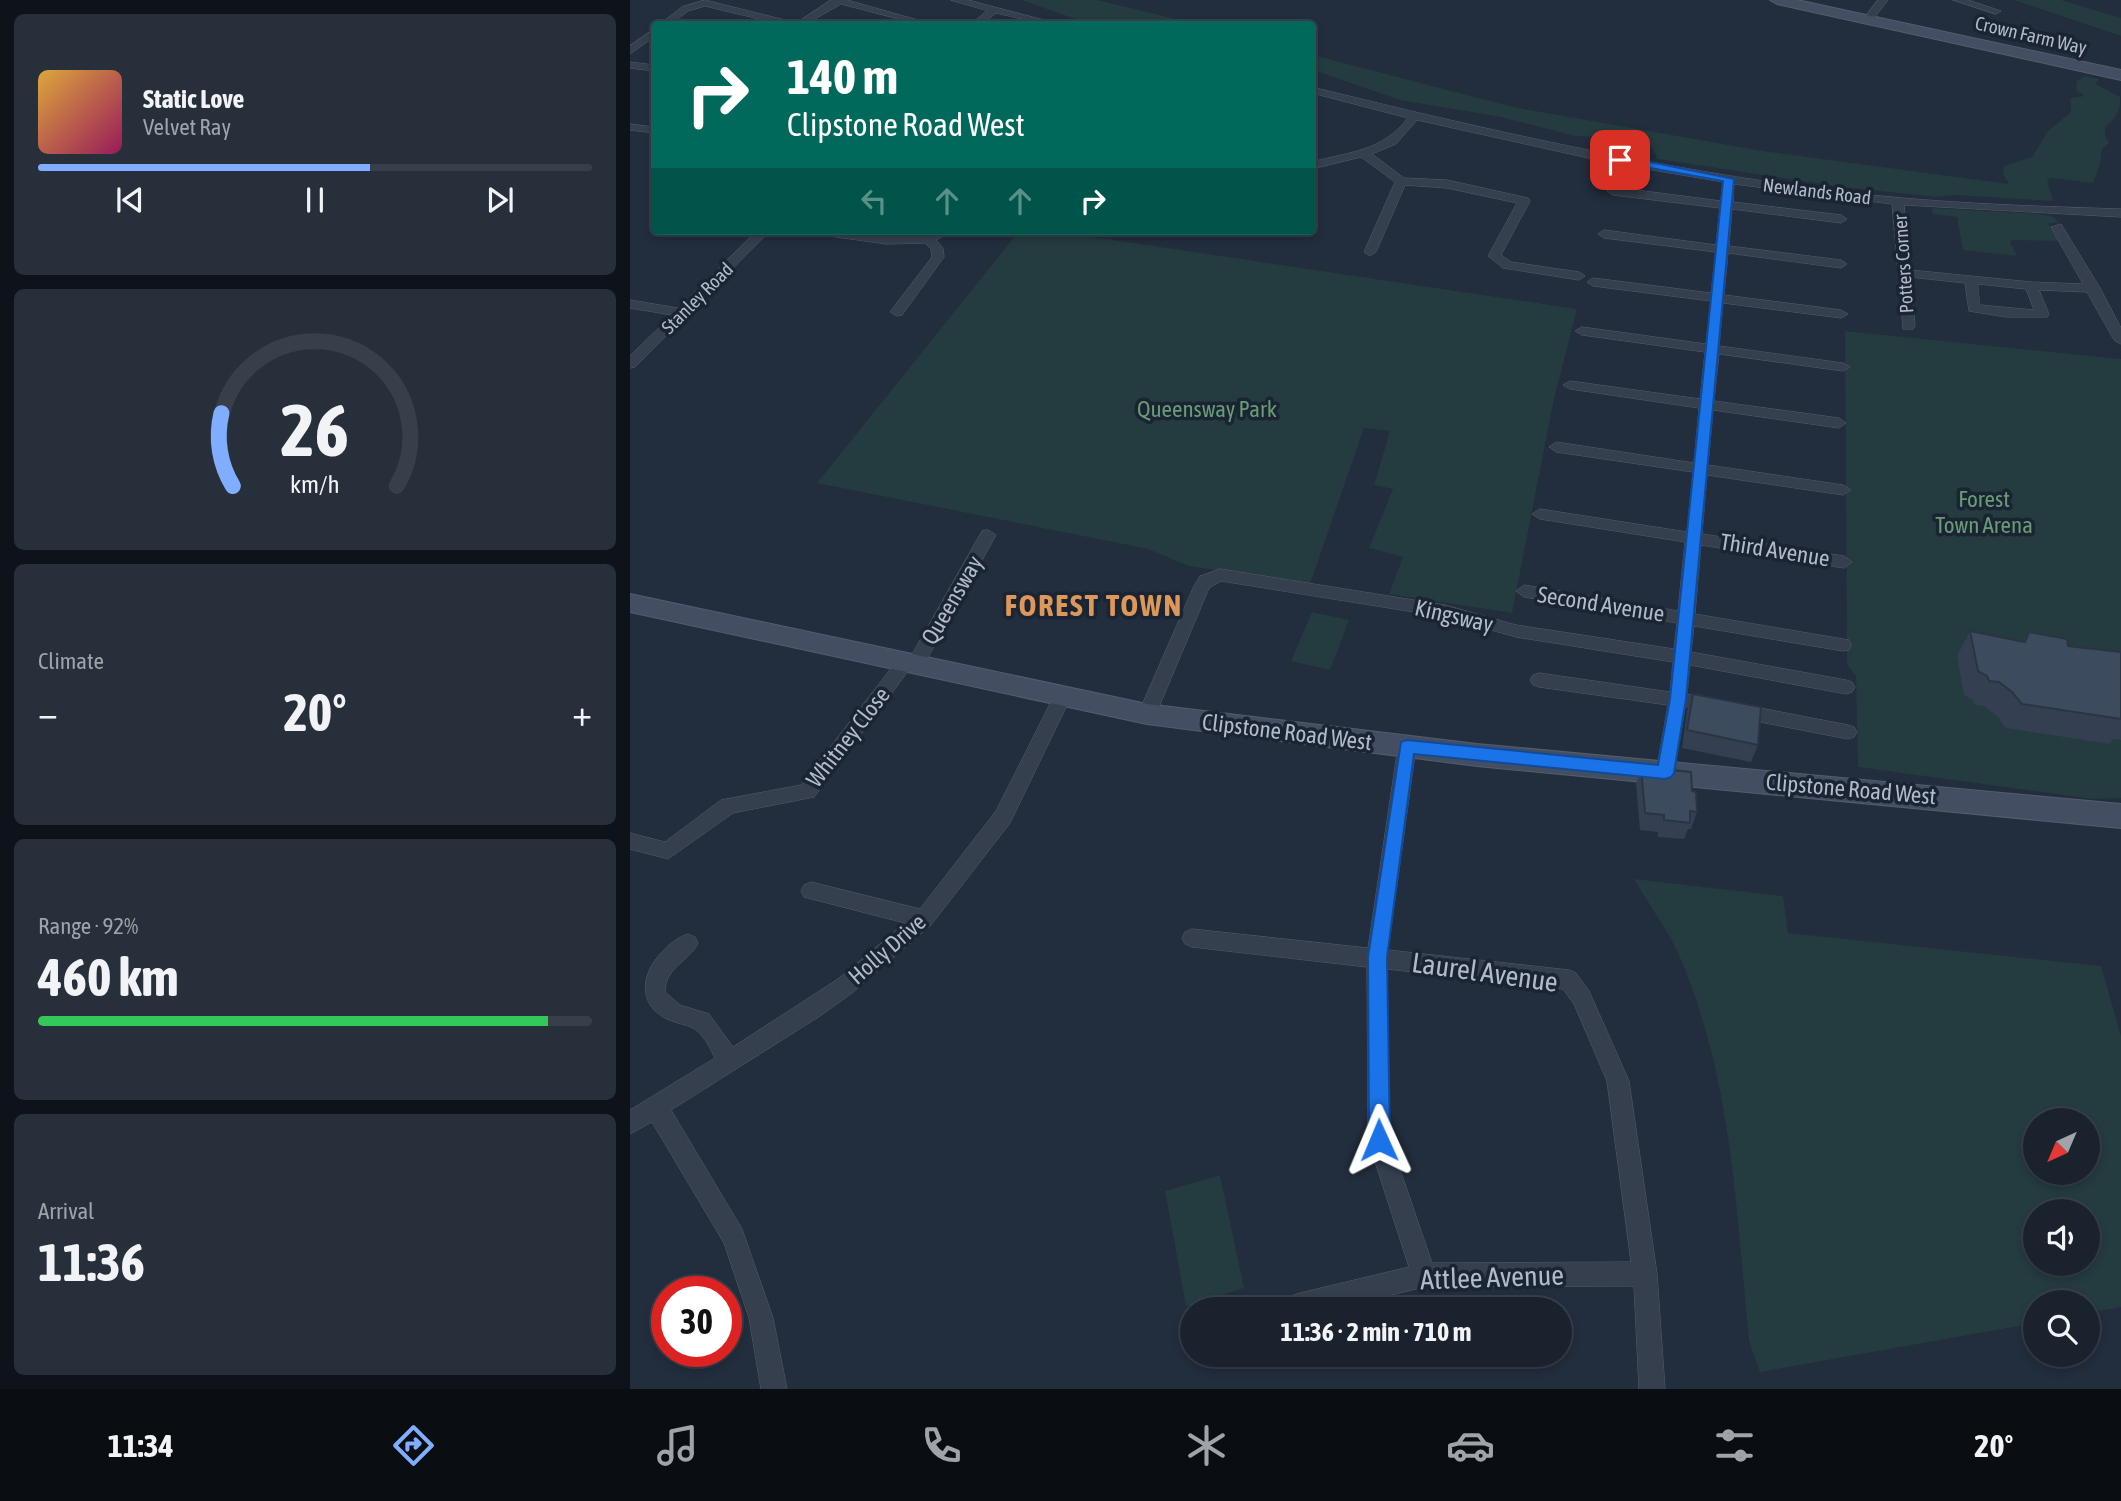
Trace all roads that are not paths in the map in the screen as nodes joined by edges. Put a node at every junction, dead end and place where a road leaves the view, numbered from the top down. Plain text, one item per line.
1 (838, 0) edge
2 (956, 0) edge
3 (1777, 0) edge
4 (1883, 0) edge
5 (1958, 0) edge
6 (994, 10) junction
7 (1996, 11) dead end
8 (1868, 20) junction
9 (669, 21) edge
10 (778, 21) edge
11 (805, 21) edge
12 (917, 21) edge
13 (979, 21) edge
14 (1041, 21) edge
15 (651, 34) edge
16 (630, 51) edge
17 (630, 65) edge
18 (651, 68) edge
19 (2118, 76) edge
20 (1316, 91) edge
21 (1415, 117) junction
22 (630, 127) edge
23 (651, 130) edge
24 (1363, 153) junction
25 (1316, 165) edge
26 (1729, 179) junction
27 (1401, 181) junction
28 (1613, 191) dead end
29 (1898, 201) junction
30 (1726, 205) junction
31 (2121, 213) edge
32 (1841, 219) dead end
33 (2057, 227) dead end
34 (1604, 234) dead end
35 (760, 235) edge
36 (848, 235) edge
37 (938, 235) edge
38 (929, 240) junction
39 (1722, 248) junction
40 (1370, 252) dead end
41 (1842, 264) dead end
42 (1904, 273) junction
43 (1579, 276) dead end
44 (1971, 281) junction
45 (1593, 282) dead end
46 (2031, 286) junction
47 (2094, 288) junction
48 (1717, 298) junction
49 (630, 304) edge
50 (897, 312) dead end
51 (682, 313) junction
52 (1841, 314) dead end
53 (1908, 326) dead end
54 (1582, 331) dead end
55 (2121, 340) edge
56 (1712, 349) junction
57 (630, 364) edge
58 (1843, 367) dead end
59 (1570, 385) dead end
60 (1707, 405) junction
61 (1839, 423) dead end
62 (1556, 447) dead end
63 (1700, 468) junction
64 (1843, 490) dead end
65 (1540, 514) dead end
66 (988, 535) dead end
67 (1693, 537) junction
68 (1844, 562) dead end
69 (1524, 591) dead end
70 (630, 603) edge
71 (1686, 618) junction
72 (1843, 645) dead end
73 (1682, 657) junction
74 (910, 664) junction
75 (1539, 680) dead end
76 (1846, 687) dead end
77 (1062, 697) junction
78 (1678, 699) junction
79 (1147, 714) junction
80 (1848, 732) dead end
81 (1407, 747) junction
82 (1665, 773) junction
83 (2121, 816) edge
84 (630, 841) edge
85 (811, 891) dead end
86 (924, 919) junction
87 (1192, 938) dead end
88 (688, 943) dead end
89 (1377, 957) junction
90 (729, 1061) junction
91 (656, 1107) junction
92 (630, 1123) edge
93 (1646, 1274) junction
94 (1424, 1275) junction
95 (1336, 1297) edge
96 (774, 1389) edge
97 (1652, 1389) edge

1 - 11 street
1 - 12 street
2 - 6 street
3 - 8 main road, Crown Farm Way
4 - 8 street
5 - 7 street
6 - 13 street
6 - 14 street
8 - 19 main road, Crown Farm Way
9 - 10 street
15 - 16 street
17 - 18 street
20 - 21 street, Newlands Road
21 - 24 street
21 - 26 street, Newlands Road
22 - 23 street
24 - 25 street
24 - 27 street
26 - 29 street, Newlands Road
26 - 30 street
27 - 40 street
27 - 43 street
28 - 30 street
29 - 31 street, Newlands Road
29 - 42 street, Potters Corner
30 - 32 street
30 - 39 street
33 - 47 street
34 - 39 street
35 - 51 street, Stanley Road
36 - 38 street
37 - 38 street
38 - 50 street
39 - 41 street
39 - 48 street
42 - 44 street
42 - 53 street, Potters Corner
44 - 46 street
44 - 46 street
45 - 48 street
46 - 47 street
47 - 55 street
48 - 52 street
48 - 56 street
49 - 51 street
51 - 57 street, Stanley Road
54 - 56 street
56 - 58 street
56 - 60 street
59 - 60 street
60 - 61 street
60 - 63 street
62 - 63 street
63 - 64 street
63 - 67 street
65 - 67 street, Third Avenue
66 - 74 street, Queensway
67 - 68 street, Third Avenue
67 - 71 street
69 - 71 street, Second Avenue
70 - 74 main road, Clipstone Road West
71 - 72 street, Second Avenue
71 - 73 street
73 - 76 street, Kingsway
73 - 78 street
73 - 79 street, Kingsway
74 - 77 main road, Clipstone Road West
74 - 84 street, Whitney Close
75 - 78 street
77 - 79 main road, Clipstone Road West
77 - 86 street, Holly Drive
78 - 80 street
78 - 82 street
79 - 81 main road, Clipstone Road West
81 - 82 main road, Clipstone Road West
81 - 89 street
82 - 83 main road, Clipstone Road West
85 - 86 street
86 - 90 street, Holly Drive
87 - 89 street, Laurel Avenue
88 - 90 street
89 - 93 street, Laurel Avenue
89 - 94 street
90 - 91 street, Holly Drive
91 - 92 street, Holly Drive
91 - 96 street
93 - 94 street, Attlee Avenue
93 - 97 street, Laurel Avenue
94 - 95 street, Attlee Avenue

